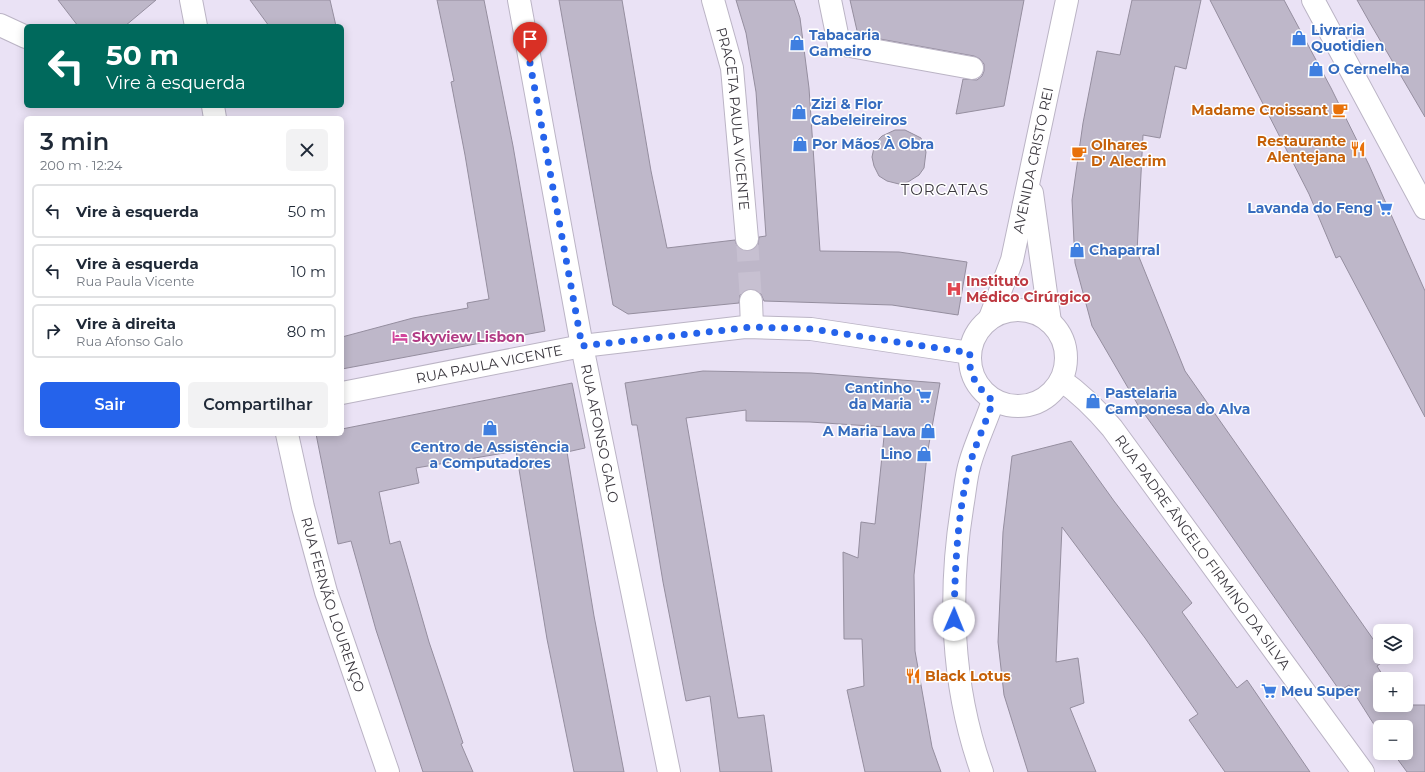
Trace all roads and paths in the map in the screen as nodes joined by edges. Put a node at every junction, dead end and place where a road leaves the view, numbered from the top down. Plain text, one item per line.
1 (191, 0) edge
2 (519, 0) edge
3 (713, 0) edge
4 (830, 0) edge
5 (1067, 0) edge
6 (1313, 0) edge
7 (196, 24) edge
8 (0, 25) edge
9 (24, 36) edge
10 (972, 68) dead end
11 (1030, 178) junction
12 (1425, 208) edge
13 (747, 239) tunnel mouth
14 (751, 301) tunnel mouth
15 (990, 318) junction
16 (1050, 322) junction
17 (752, 327) junction
18 (582, 346) junction
19 (970, 353) junction
20 (1062, 380) junction
21 (344, 393) edge
22 (993, 401) junction
23 (287, 436) edge
24 (388, 772) edge
25 (669, 772) edge
26 (982, 772) edge
27 (1363, 772) edge

1 - 7 street
2 - 18 street, RUA AFONSO GALO
3 - 13 street, PRACETA PAULA VICENTE
4 - 10 street
5 - 11 street, AVENIDA CRISTO REI
6 - 12 street
8 - 9 street
11 - 15 street, AVENIDA CRISTO REI
11 - 16 street
14 - 17 street
15 - 16 street
15 - 19 street
16 - 20 street
17 - 18 street, RUA PAULA VICENTE
17 - 19 street, RUA PAULA VICENTE
18 - 21 street, RUA PAULA VICENTE
18 - 25 street, RUA AFONSO GALO
19 - 22 street
20 - 22 street
20 - 27 street, RUA PADRE ÂNGELO FIRMINO DA SILVA
22 - 26 street
23 - 24 street, RUA FERNÃO LOURENÇO

